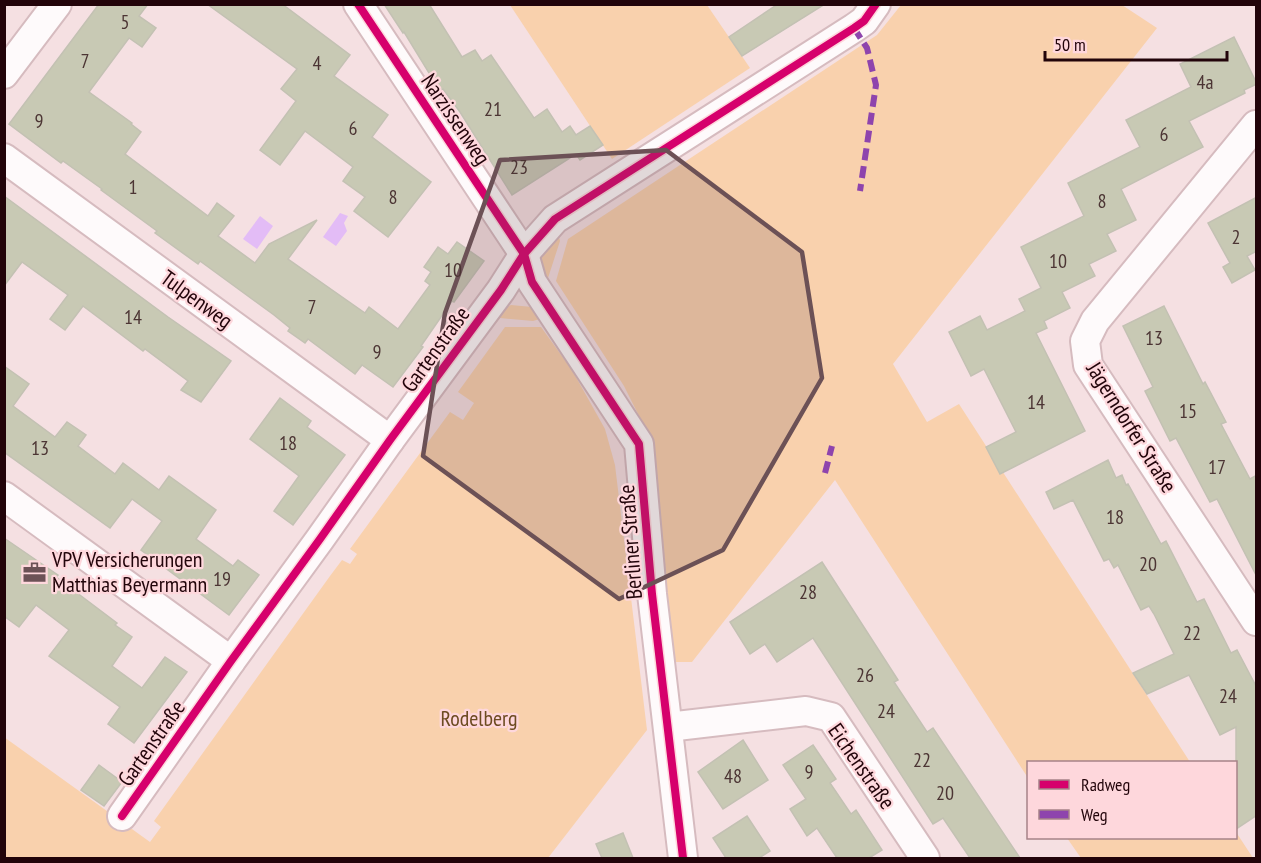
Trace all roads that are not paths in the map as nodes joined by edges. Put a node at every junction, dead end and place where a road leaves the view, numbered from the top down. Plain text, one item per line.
1 (57, 4) edge
2 (358, 4) edge
3 (864, 10) edge
4 (4, 74) edge
5 (1257, 125) edge
6 (4, 158) edge
7 (524, 254) junction
8 (390, 440) junction
9 (4, 496) edge
10 (1257, 621) edge
11 (231, 661) junction
12 (668, 727) junction
13 (122, 816) dead end
14 (683, 858) edge
15 (925, 858) edge

1 - 4 street
2 - 7 street, Narzissenweg
3 - 7 street, Gartenstraße
5 - 10 street, Jägerndorfer Straße
6 - 8 street, Tulpenweg
7 - 8 street, Gartenstraße
7 - 12 street, Berliner Straße
8 - 11 street, Gartenstraße
9 - 11 street
11 - 13 street, Gartenstraße
12 - 14 street, Berliner Straße
12 - 15 street, Eichenstraße

